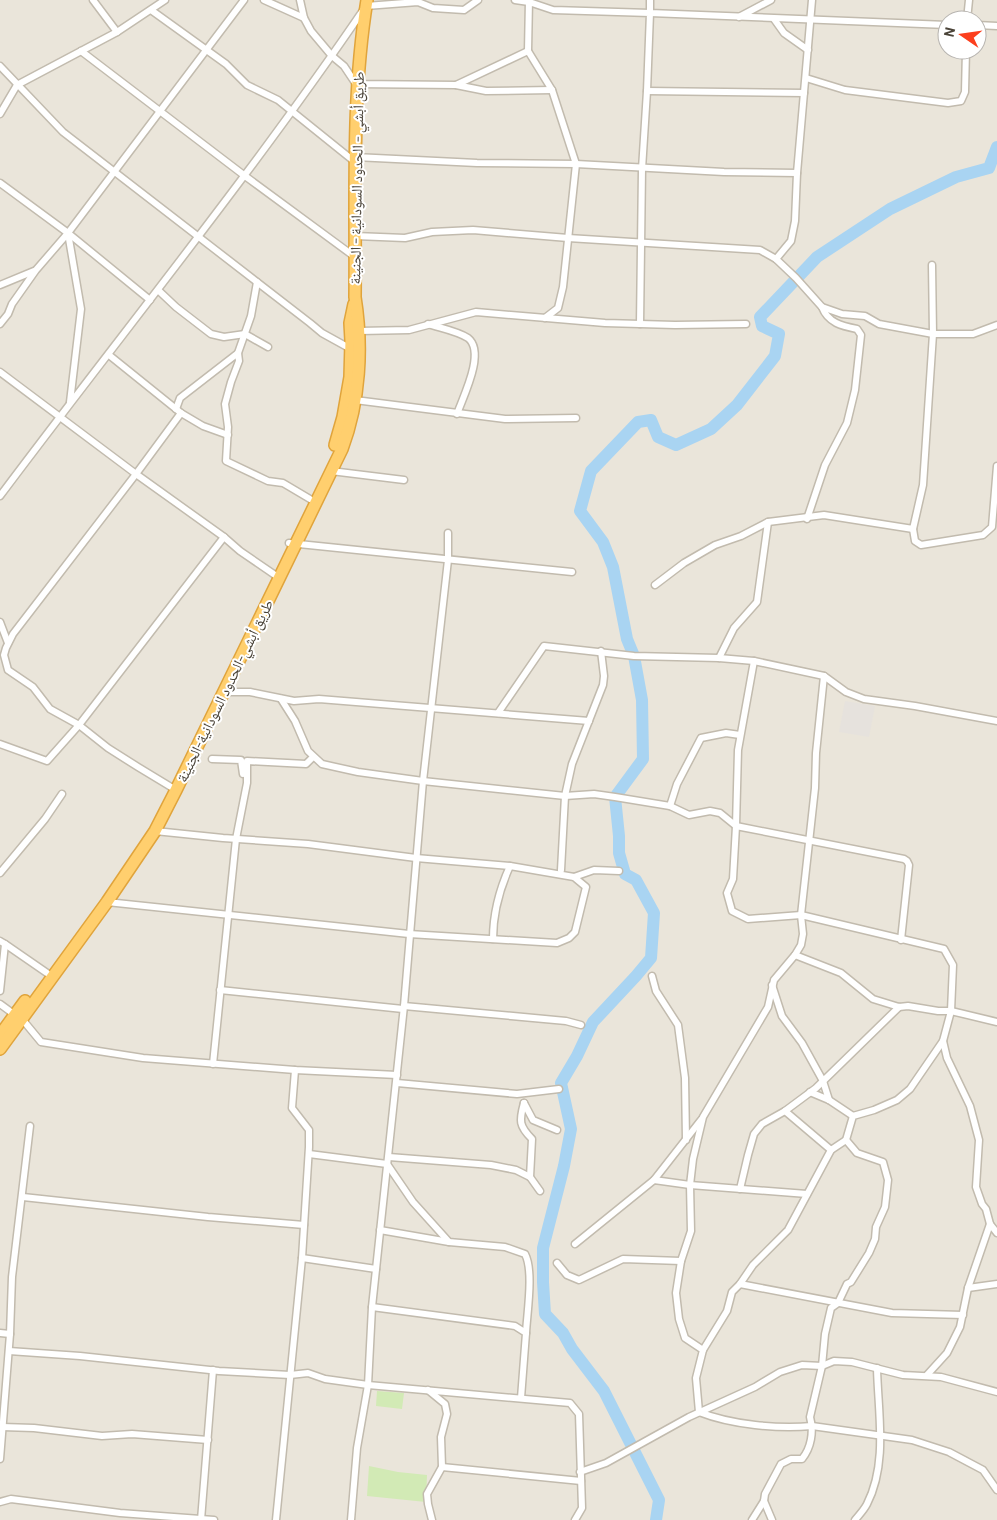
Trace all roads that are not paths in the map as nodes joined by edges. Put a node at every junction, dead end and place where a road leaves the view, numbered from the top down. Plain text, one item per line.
1 (93, 0) edge
2 (164, 0) edge
3 (244, 0) edge
4 (264, 0) edge
5 (300, 0) edge
6 (478, 0) edge
7 (515, 0) edge
8 (650, 0) edge
9 (771, 0) edge
10 (812, 0) edge
11 (529, 1) edge
12 (367, 3) edge
13 (151, 10) junction
14 (650, 13) junction
15 (739, 17) junction
16 (304, 18) junction
17 (774, 19) junction
18 (811, 20) junction
19 (937, 25) edge
20 (117, 32) junction
21 (205, 50) junction
22 (808, 50) junction
23 (81, 51) junction
24 (528, 51) junction
25 (332, 56) junction
26 (966, 60) edge
27 (0, 66) edge
28 (806, 78) junction
29 (356, 84) junction
30 (17, 85) junction
31 (456, 85) junction
32 (552, 90) junction
33 (647, 91) junction
34 (804, 94) junction
35 (162, 111) junction
36 (292, 111) junction
37 (0, 114) edge
38 (355, 159) junction
39 (576, 164) junction
40 (642, 169) junction
41 (114, 171) junction
42 (797, 173) junction
43 (245, 176) junction
44 (0, 183) edge
45 (68, 233) junction
46 (355, 236) junction
47 (199, 237) junction
48 (568, 238) junction
49 (642, 243) junction
50 (355, 256) junction
51 (776, 260) junction
52 (932, 265) dead end
53 (36, 270) junction
54 (257, 282) junction
55 (0, 285) edge
56 (158, 290) junction
57 (355, 297) junction
58 (150, 300) junction
59 (822, 307) junction
60 (544, 318) junction
61 (0, 324) edge
62 (427, 324) junction
63 (640, 324) junction
64 (746, 324) dead end
65 (997, 325) edge
66 (360, 331) junction
67 (245, 334) junction
68 (933, 334) junction
69 (268, 347) dead end
70 (355, 350) junction
71 (238, 353) junction
72 (109, 354) junction
73 (0, 372) edge
74 (352, 400) junction
75 (70, 402) junction
76 (178, 411) junction
77 (457, 414) junction
78 (59, 417) junction
79 (576, 418) dead end
80 (228, 435) junction
81 (997, 466) edge
82 (331, 471) junction
83 (136, 474) junction
84 (404, 480) dead end
85 (0, 496) edge
86 (310, 499) junction
87 (806, 519) junction
88 (768, 522) junction
89 (913, 529) junction
90 (448, 533) dead end
91 (224, 537) junction
92 (292, 543) junction
93 (448, 560) junction
94 (572, 572) dead end
95 (275, 575) junction
96 (655, 585) dead end
97 (0, 622) edge
98 (8, 643) junction
99 (601, 651) junction
100 (720, 658) junction
101 (754, 661) junction
102 (824, 676) junction
103 (224, 692) junction
104 (281, 699) junction
105 (432, 707) junction
106 (498, 713) junction
107 (589, 721) junction
108 (997, 721) edge
109 (79, 725) junction
110 (740, 734) junction
111 (198, 738) junction
112 (0, 744) edge
113 (313, 757) junction
114 (212, 759) dead end
115 (423, 781) junction
116 (174, 788) junction
117 (62, 794) dead end
118 (565, 796) junction
119 (670, 806) junction
120 (242, 808) junction
121 (736, 826) junction
122 (155, 831) junction
123 (236, 839) junction
124 (808, 841) junction
125 (135, 855) junction
126 (416, 858) junction
127 (510, 866) junction
128 (561, 870) dead end
129 (619, 871) dead end
130 (0, 873) edge
131 (574, 877) junction
132 (106, 902) junction
133 (228, 915) junction
134 (801, 915) junction
135 (409, 934) junction
136 (493, 939) junction
137 (901, 940) junction
138 (2, 942) edge
139 (795, 955) junction
140 (47, 973) junction
141 (652, 976) dead end
142 (772, 985) junction
143 (220, 990) junction
144 (0, 991) edge
145 (0, 1004) edge
146 (899, 1007) junction
147 (404, 1008) junction
148 (951, 1011) junction
149 (18, 1017) junction
150 (997, 1022) edge
151 (581, 1025) dead end
152 (0, 1035) edge
153 (943, 1041) junction
154 (0, 1049) edge
155 (213, 1064) junction
156 (296, 1070) junction
157 (397, 1075) junction
158 (823, 1081) junction
159 (396, 1083) junction
160 (559, 1089) dead end
161 (810, 1092) junction
162 (517, 1094) junction
163 (829, 1100) junction
164 (524, 1103) junction
165 (785, 1111) junction
166 (853, 1116) junction
167 (703, 1117) junction
168 (30, 1126) dead end
169 (557, 1130) dead end
170 (686, 1140) junction
171 (846, 1140) junction
172 (831, 1150) junction
173 (309, 1154) junction
174 (388, 1156) junction
175 (387, 1164) junction
176 (530, 1177) junction
177 (654, 1180) junction
178 (690, 1185) junction
179 (740, 1188) junction
180 (540, 1191) dead end
181 (807, 1194) junction
182 (23, 1197) junction
183 (990, 1224) junction
184 (304, 1225) junction
185 (380, 1230) junction
186 (997, 1233) edge
187 (449, 1242) junction
188 (575, 1244) dead end
189 (302, 1258) junction
190 (681, 1261) junction
191 (557, 1262) dead end
192 (376, 1268) junction
193 (740, 1284) junction
194 (997, 1284) edge
195 (968, 1288) junction
196 (838, 1303) junction
197 (372, 1308) junction
198 (963, 1315) junction
199 (0, 1333) edge
200 (526, 1333) junction
201 (10, 1334) junction
202 (703, 1350) junction
203 (8, 1351) junction
204 (822, 1366) junction
205 (877, 1368) junction
206 (213, 1370) junction
207 (290, 1375) junction
208 (927, 1375) junction
209 (368, 1385) junction
210 (427, 1390) junction
211 (997, 1392) edge
212 (521, 1398) junction
213 (699, 1412) junction
214 (812, 1426) junction
215 (2, 1427) junction
216 (880, 1435) junction
217 (208, 1440) junction
218 (0, 1459) edge
219 (442, 1467) junction
220 (580, 1472) junction
221 (581, 1481) junction
222 (997, 1490) edge
223 (764, 1501) junction
224 (0, 1502) edge
225 (201, 1520) edge
226 (214, 1520) edge
227 (276, 1520) edge
228 (351, 1520) edge
229 (432, 1520) edge
230 (575, 1520) edge
231 (752, 1520) edge
232 (772, 1520) edge
233 (855, 1520) edge

1 - 20 street
2 - 13 street
3 - 21 street
4 - 16 street
5 - 16 street
6 - 12 street
7 - 11 street
8 - 14 street
9 - 15 street
10 - 18 street
11 - 14 street
11 - 24 street
12 - 25 street
12 - 29 highway, طريق أبشي - الحدود السودانية - الجنينة
13 - 20 street
13 - 21 street
14 - 15 street
14 - 33 street
15 - 17 street
16 - 25 street
17 - 18 street
17 - 22 street
18 - 19 street
18 - 22 street
20 - 23 street
21 - 35 street
21 - 36 street
22 - 28 street
23 - 30 street
23 - 35 street
24 - 31 street
24 - 32 street
25 - 29 street
25 - 36 street
26 - 28 street
27 - 30 street
28 - 34 street
29 - 31 street
29 - 38 highway, طريق أبشي - الحدود السودانية - الجنينة
30 - 37 street
30 - 41 street
31 - 32 street
32 - 39 street
33 - 34 street
33 - 40 street
34 - 42 street
35 - 41 street
35 - 43 street
36 - 38 street
36 - 43 street
38 - 39 street
38 - 46 highway, طريق أبشي - الحدود السودانية - الجنينة
39 - 40 street
39 - 48 street
40 - 42 street
40 - 49 street
41 - 45 street
41 - 47 street
42 - 51 street
43 - 47 street
43 - 50 street
44 - 45 street
45 - 53 street
45 - 58 street
45 - 75 street
46 - 48 street
46 - 50 highway, طريق أبشي - الحدود السودانية - الجنينة
47 - 54 street
47 - 56 street
48 - 49 street
48 - 60 street
49 - 51 street
49 - 63 street
50 - 57 highway, طريق أبشي - الحدود السودانية - الجنينة
51 - 59 street
52 - 68 street
53 - 55 street
53 - 61 street
54 - 67 street
54 - 70 street
56 - 58 street
56 - 67 street
57 - 66 highway, طريق أبشي-الحدود السودانية-الجنينة
57 - 70 highway
58 - 72 street
59 - 68 street
59 - 87 street
60 - 62 street
60 - 63 street
62 - 66 street
62 - 77 street
63 - 64 street
65 - 68 street
66 - 70 highway, طريق أبشي-الحدود السودانية-الجنينة
67 - 69 street
67 - 71 street
68 - 89 street
70 - 74 highway, طريق أبشي-الحدود السودانية-الجنينة
71 - 76 street
71 - 80 street
72 - 75 street
72 - 76 street
73 - 78 street
74 - 77 street
74 - 82 highway, طريق أبشي-الحدود السودانية-الجنينة
74 - 86 highway
75 - 78 street
76 - 80 street
76 - 83 street
77 - 79 street
78 - 83 street
78 - 85 street
80 - 86 street
81 - 89 street
82 - 84 street
82 - 92 highway, طريق أبشي-الحدود السودانية-الجنينة
83 - 91 street
83 - 98 street
86 - 92 highway
87 - 88 street
87 - 89 street
88 - 96 street
88 - 100 street
90 - 93 street
91 - 95 street
91 - 109 street
92 - 93 street
92 - 95 highway
92 - 103 highway, طريق أبشي-الحدود السودانية-الجنينة
93 - 94 street
93 - 105 street
95 - 111 highway
97 - 98 street
98 - 109 street
99 - 100 street
99 - 106 street
99 - 107 street
100 - 101 street
101 - 102 street
101 - 110 street
102 - 108 street
102 - 124 street
103 - 104 street
103 - 111 highway, طريق أبشي-الحدود السودانية-الجنينة
104 - 105 street
104 - 113 street
105 - 106 street
105 - 115 street
106 - 107 street
107 - 118 street
109 - 112 street
109 - 116 street
110 - 119 street
110 - 121 street
111 - 116 highway, طريق أبشي-الحدود السودانية-الجنينة
113 - 115 street
113 - 120 street
114 - 120 street
115 - 118 street
115 - 126 street
116 - 122 highway, طريق أبشي-الحدود السودانية-الجنينة
116 - 125 highway
117 - 130 street
118 - 119 street
118 - 128 street
119 - 121 street
120 - 123 street
121 - 124 street
121 - 134 street
122 - 123 street
122 - 125 highway, طريق أبشي-الحدود السودانية-الجنينة
123 - 126 street
123 - 133 street
124 - 134 street
124 - 137 street
125 - 132 highway, طريق أبشي-الحدود السودانية-الجنينة
125 - 140 highway
126 - 127 street
126 - 135 street
127 - 131 street
127 - 136 street
129 - 131 street
131 - 136 street
132 - 133 street
132 - 149 highway, طريق أبشي-الحدود السودانية-الجنينة
133 - 135 street
133 - 143 street
134 - 137 street
134 - 139 street
135 - 136 street
135 - 147 street
137 - 148 street
138 - 140 street
138 - 144 street
139 - 142 street
139 - 146 street
140 - 149 highway
141 - 170 street
142 - 158 street
142 - 167 street
143 - 147 street
143 - 155 street
145 - 149 street
146 - 148 street
146 - 158 street
147 - 151 street
147 - 157 street
148 - 150 street
148 - 153 street
149 - 152 highway
149 - 154 highway, طريق أبشي-الحدود السودانية-الجنينة
149 - 155 street
153 - 166 street
153 - 183 street
155 - 156 street
156 - 157 street
156 - 173 street
157 - 159 street
158 - 161 street
158 - 163 street
159 - 162 street
159 - 174 street
160 - 162 street
161 - 163 street
161 - 165 street
162 - 164 street
163 - 166 street
164 - 169 street
164 - 176 street
165 - 172 street
165 - 179 street
166 - 171 street
167 - 170 street
167 - 178 street
168 - 182 street
170 - 177 street
171 - 172 street
171 - 196 street
172 - 181 street
173 - 175 street
173 - 184 street
174 - 175 street
174 - 176 street
175 - 185 street
175 - 187 street
176 - 180 street
177 - 178 street
177 - 188 street
178 - 179 street
178 - 190 street
179 - 181 street
181 - 193 street
182 - 184 street
182 - 201 street
183 - 186 street
183 - 195 street
184 - 189 street
185 - 187 street
185 - 192 street
187 - 200 street
189 - 192 street
189 - 207 street
190 - 191 street
190 - 202 street
192 - 197 street
193 - 196 street
193 - 202 street
194 - 195 street
195 - 198 street
196 - 198 street
196 - 204 street
197 - 200 street
197 - 209 street
198 - 208 street
199 - 201 street
200 - 212 street
201 - 203 street
202 - 213 street
203 - 206 street
203 - 215 street
204 - 205 street
204 - 213 street
204 - 214 street
205 - 208 street
205 - 216 street
206 - 207 street
206 - 217 street
207 - 209 street
207 - 227 street
208 - 211 street
209 - 210 street
209 - 228 street
210 - 212 street
210 - 219 street
212 - 220 street
213 - 214 street
213 - 220 street
214 - 216 street
214 - 223 street
215 - 217 street
215 - 218 street
216 - 222 street
216 - 233 street
217 - 225 street
219 - 221 street
219 - 229 street
220 - 221 street
221 - 230 street
223 - 231 street
223 - 232 street
224 - 225 street
225 - 226 street

